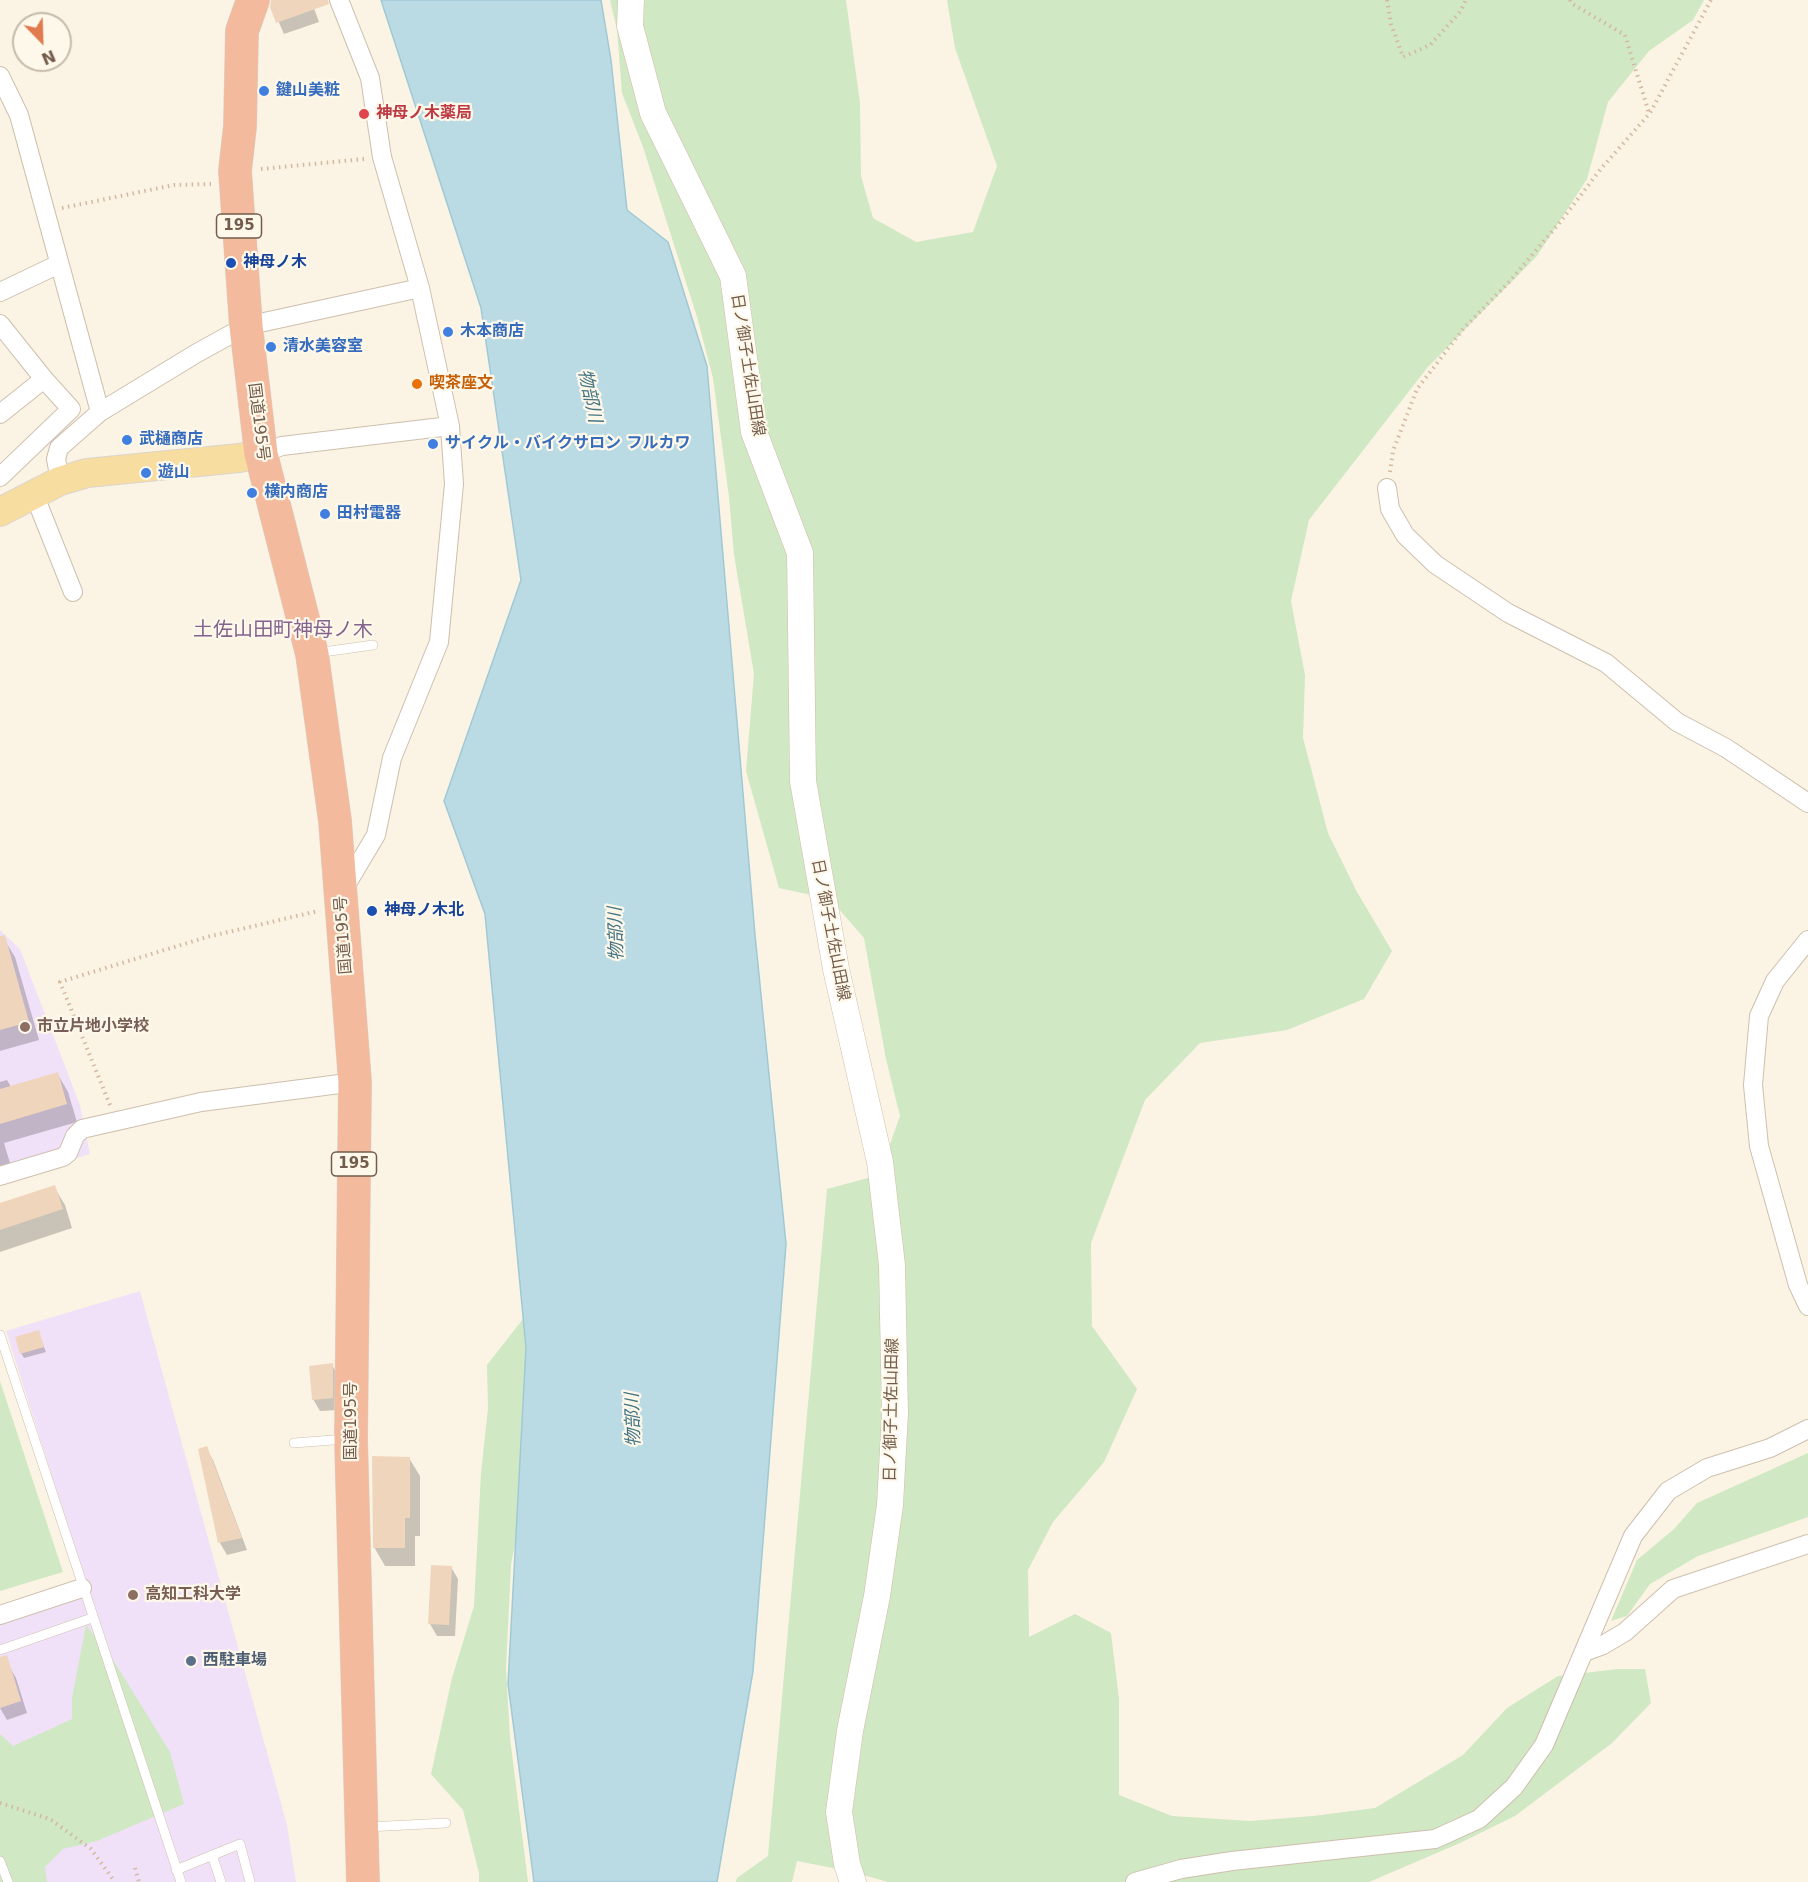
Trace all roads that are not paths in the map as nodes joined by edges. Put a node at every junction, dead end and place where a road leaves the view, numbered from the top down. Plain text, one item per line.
1 (253, 0) edge
2 (339, 0) edge
3 (631, 0) edge
4 (0, 76) edge
5 (59, 264) junction
6 (420, 288) junction
7 (0, 292) edge
8 (0, 324) edge
9 (246, 326) junction
10 (7, 346) edge
11 (44, 379) junction
12 (100, 411) junction
13 (0, 414) edge
14 (450, 426) junction
15 (261, 454) junction
16 (0, 477) edge
17 (60, 481) junction
18 (1387, 488) road end
19 (34, 494) junction
20 (0, 512) edge
21 (74, 592) dead end
22 (373, 645) dead end
23 (312, 654) junction
24 (1808, 803) edge
25 (342, 899) junction
26 (1808, 940) edge
27 (355, 1082) junction
28 (0, 1176) edge
29 (1808, 1306) edge
30 (0, 1335) edge
31 (1808, 1429) edge
32 (351, 1439) junction
33 (294, 1443) dead end
34 (1808, 1544) edge
35 (82, 1588) junction
36 (0, 1615) edge
37 (92, 1618) junction
38 (0, 1650) edge
39 (1584, 1652) junction
40 (446, 1823) dead end
41 (361, 1827) junction
42 (212, 1855) junction
43 (0, 1861) edge
44 (176, 1870) junction
45 (8, 1882) edge
46 (181, 1882) edge
47 (221, 1882) edge
48 (250, 1882) edge
49 (363, 1882) edge
50 (854, 1882) edge
51 (1136, 1882) edge

1 - 9 highway, 国道195号 / 195
2 - 6 street
3 - 50 main road, 日ノ御子土佐山田線
4 - 5 street
5 - 7 street
5 - 12 street
6 - 9 street
6 - 14 street
8 - 10 street
9 - 12 street
9 - 15 highway, 国道195号 / 195
10 - 11 street
11 - 13 street
11 - 16 street
12 - 17 street
14 - 15 street
14 - 25 street
15 - 17 main road
15 - 23 highway, 国道195号 / 195
17 - 19 main road
18 - 24 street
19 - 20 main road
19 - 21 street
22 - 23 lane
23 - 25 highway, 国道195号 / 195
25 - 27 highway, 国道195号 / 195
26 - 29 street
27 - 28 street
27 - 32 highway, 国道195号 / 195
30 - 35 lane
31 - 39 street
32 - 33 lane
32 - 41 highway, 国道195号 / 195
34 - 39 street
35 - 36 street
35 - 37 lane
37 - 38 lane
37 - 44 lane
39 - 51 street
40 - 41 lane
41 - 49 highway, 国道195号 / 195
42 - 44 lane
42 - 47 lane
42 - 48 lane
43 - 45 lane
44 - 46 lane

